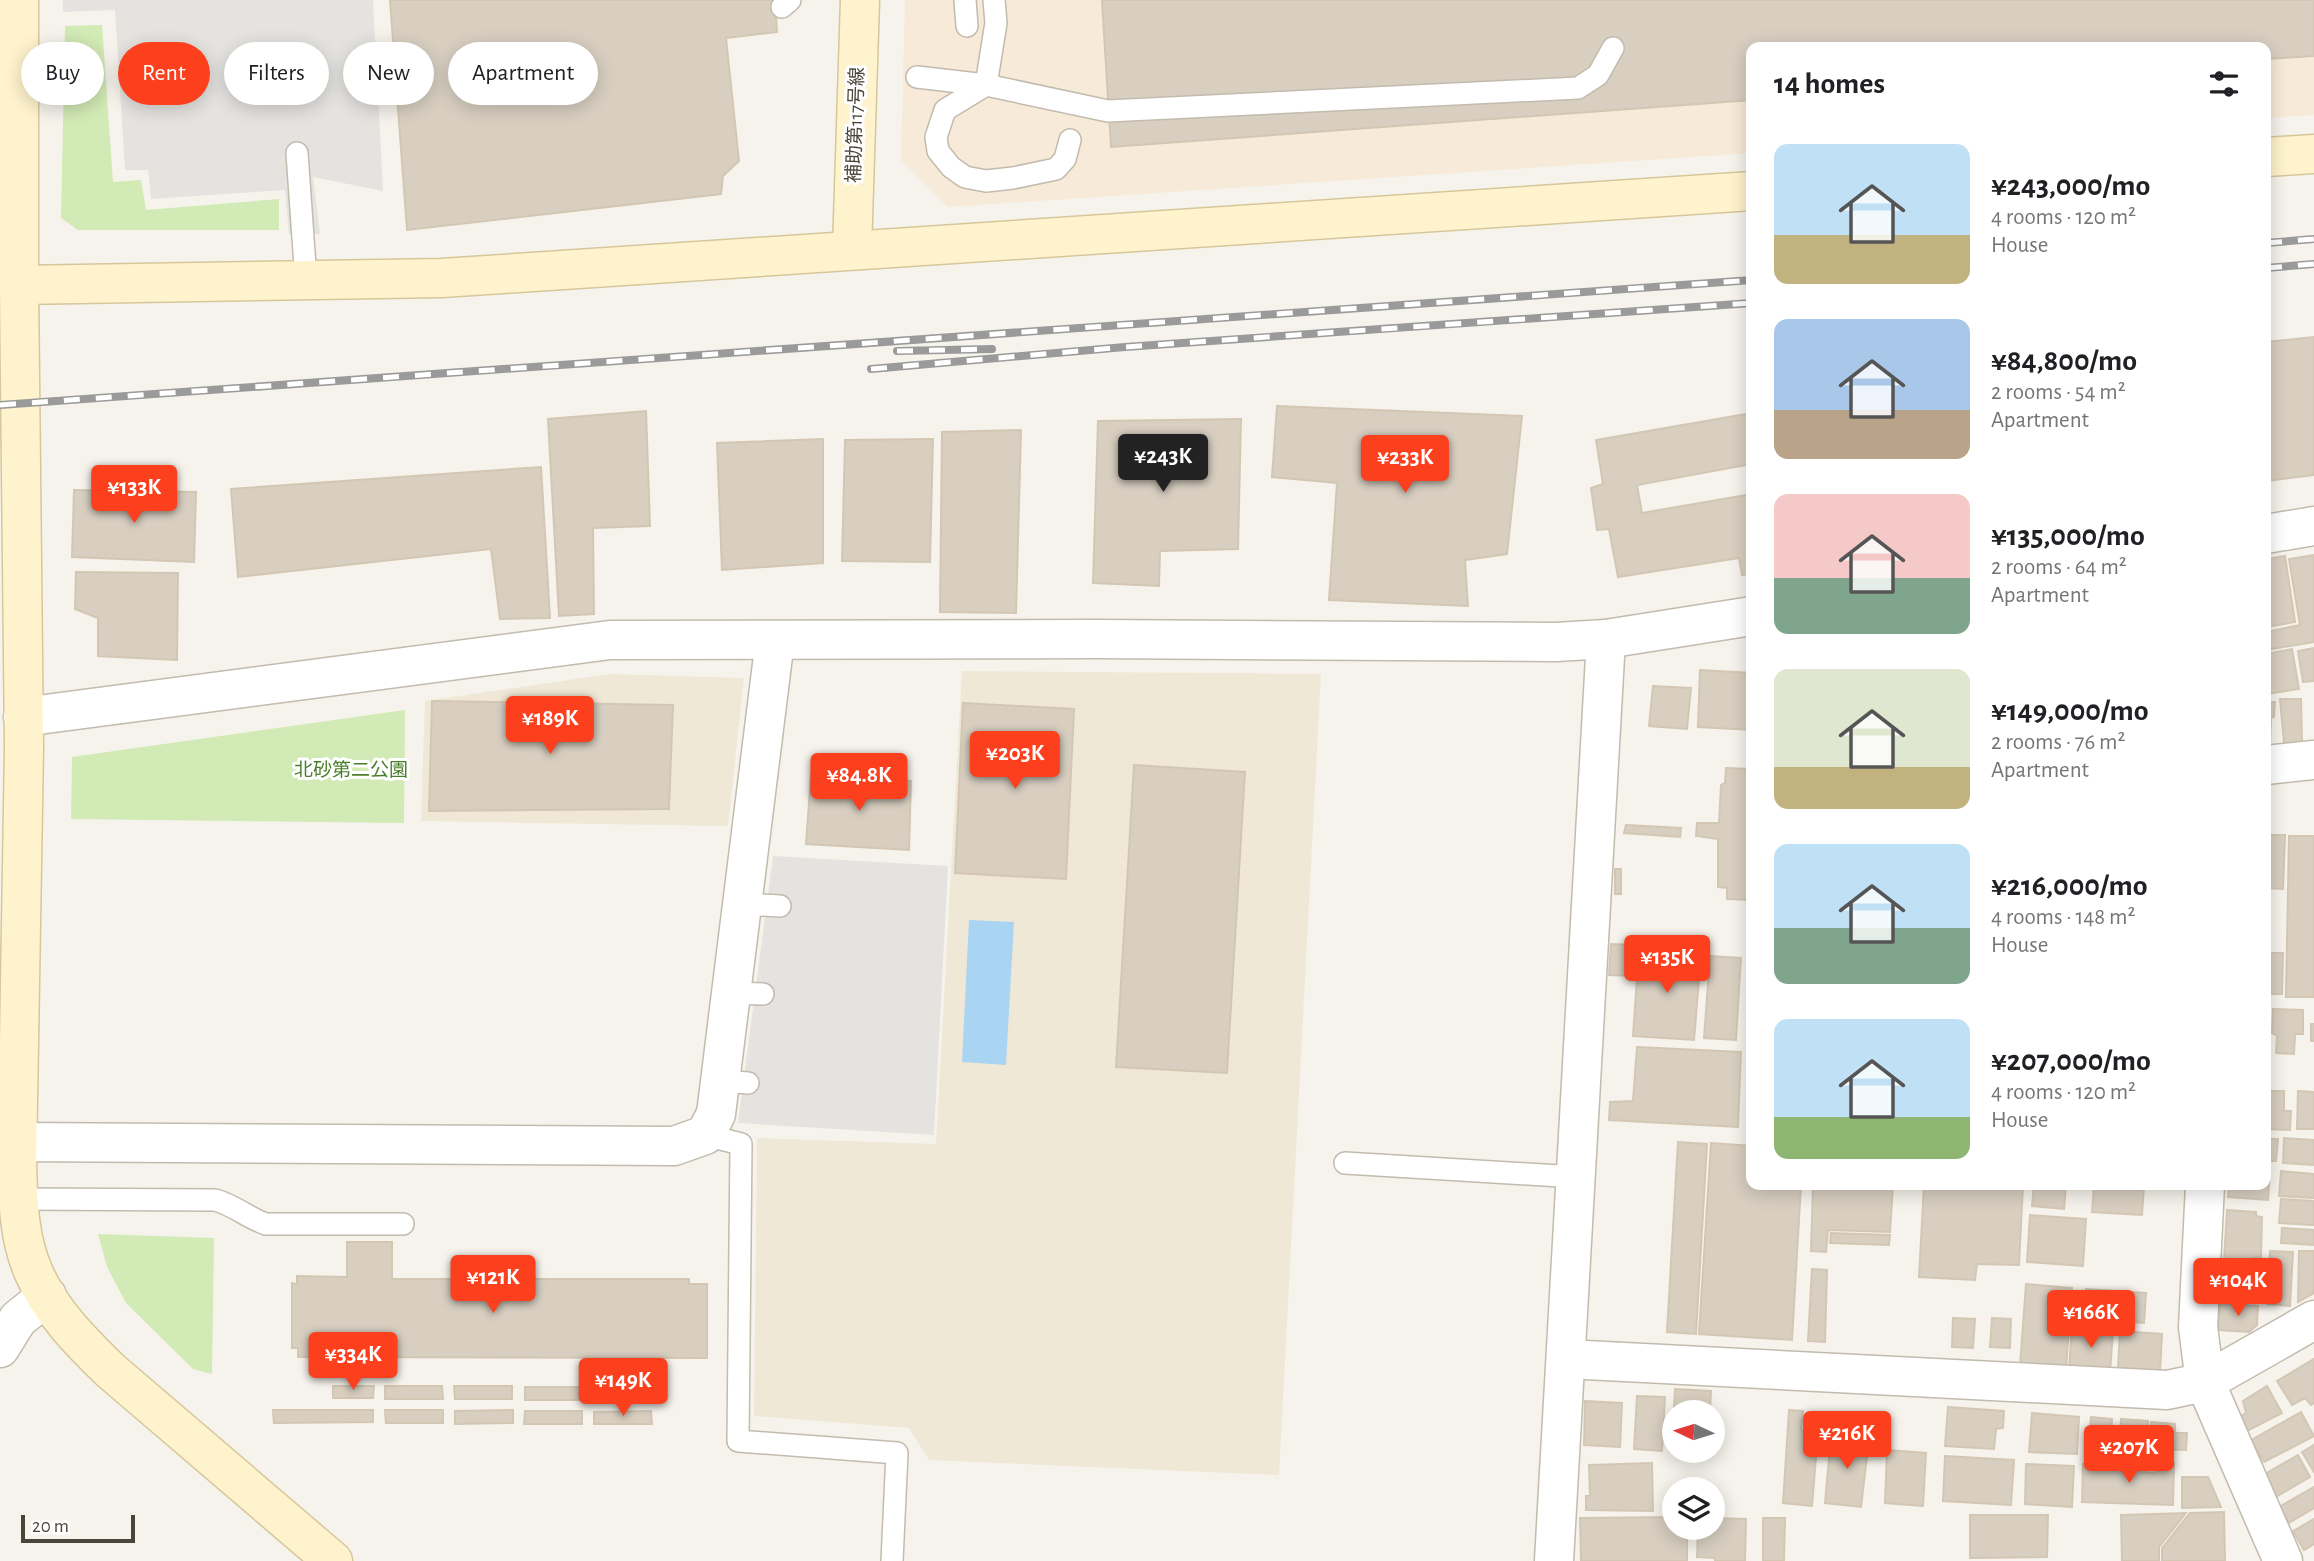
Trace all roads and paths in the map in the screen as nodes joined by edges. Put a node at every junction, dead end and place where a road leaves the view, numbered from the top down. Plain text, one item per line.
1 (19, 0) edge
2 (860, 0) edge
3 (965, 0) edge
4 (994, 0) edge
5 (967, 26) dead end
6 (1613, 48) dead end
7 (917, 77) dead end
8 (986, 85) junction
9 (1070, 140) dead end
10 (297, 153) dead end
11 (2314, 153) edge
12 (2271, 157) edge
13 (1746, 191) edge
14 (852, 250) junction
15 (306, 280) junction
16 (19, 285) junction
17 (2314, 526) edge
18 (2271, 533) edge
19 (1746, 617) edge
20 (1606, 639) junction
21 (775, 640) junction
22 (23, 717) junction
23 (2314, 760) edge
24 (2271, 764) edge
25 (742, 904) junction
26 (780, 906) dead end
27 (705, 1135) junction
28 (17, 1142) junction
29 (1345, 1163) dead end
30 (1576, 1177) junction
31 (2205, 1190) edge
32 (18, 1199) junction
33 (403, 1224) dead end
34 (47, 1296) junction
35 (2314, 1320) edge
36 (0, 1348) edge
37 (1566, 1359) junction
38 (2205, 1382) junction
39 (333, 1561) edge
40 (892, 1561) edge
41 (1555, 1561) edge
42 (2283, 1561) edge

1 - 16 street
2 - 14 street, 補助第117号線
3 - 5 lane
4 - 8 lane
6 - 8 lane
7 - 8 lane
8 - 9 lane
10 - 15 lane
11 - 12 street
13 - 14 street
14 - 15 street
15 - 16 street
16 - 22 street
17 - 18 street
19 - 20 street
20 - 21 street
20 - 30 street
21 - 22 street
21 - 25 street
22 - 28 street
23 - 24 street
25 - 26 lane
25 - 27 street
27 - 28 street
27 - 40 lane
28 - 32 street
29 - 30 lane
30 - 37 street
31 - 38 street
32 - 33 lane
32 - 34 street
34 - 36 street
34 - 39 street
35 - 38 street
37 - 38 street
37 - 41 street
38 - 42 street

